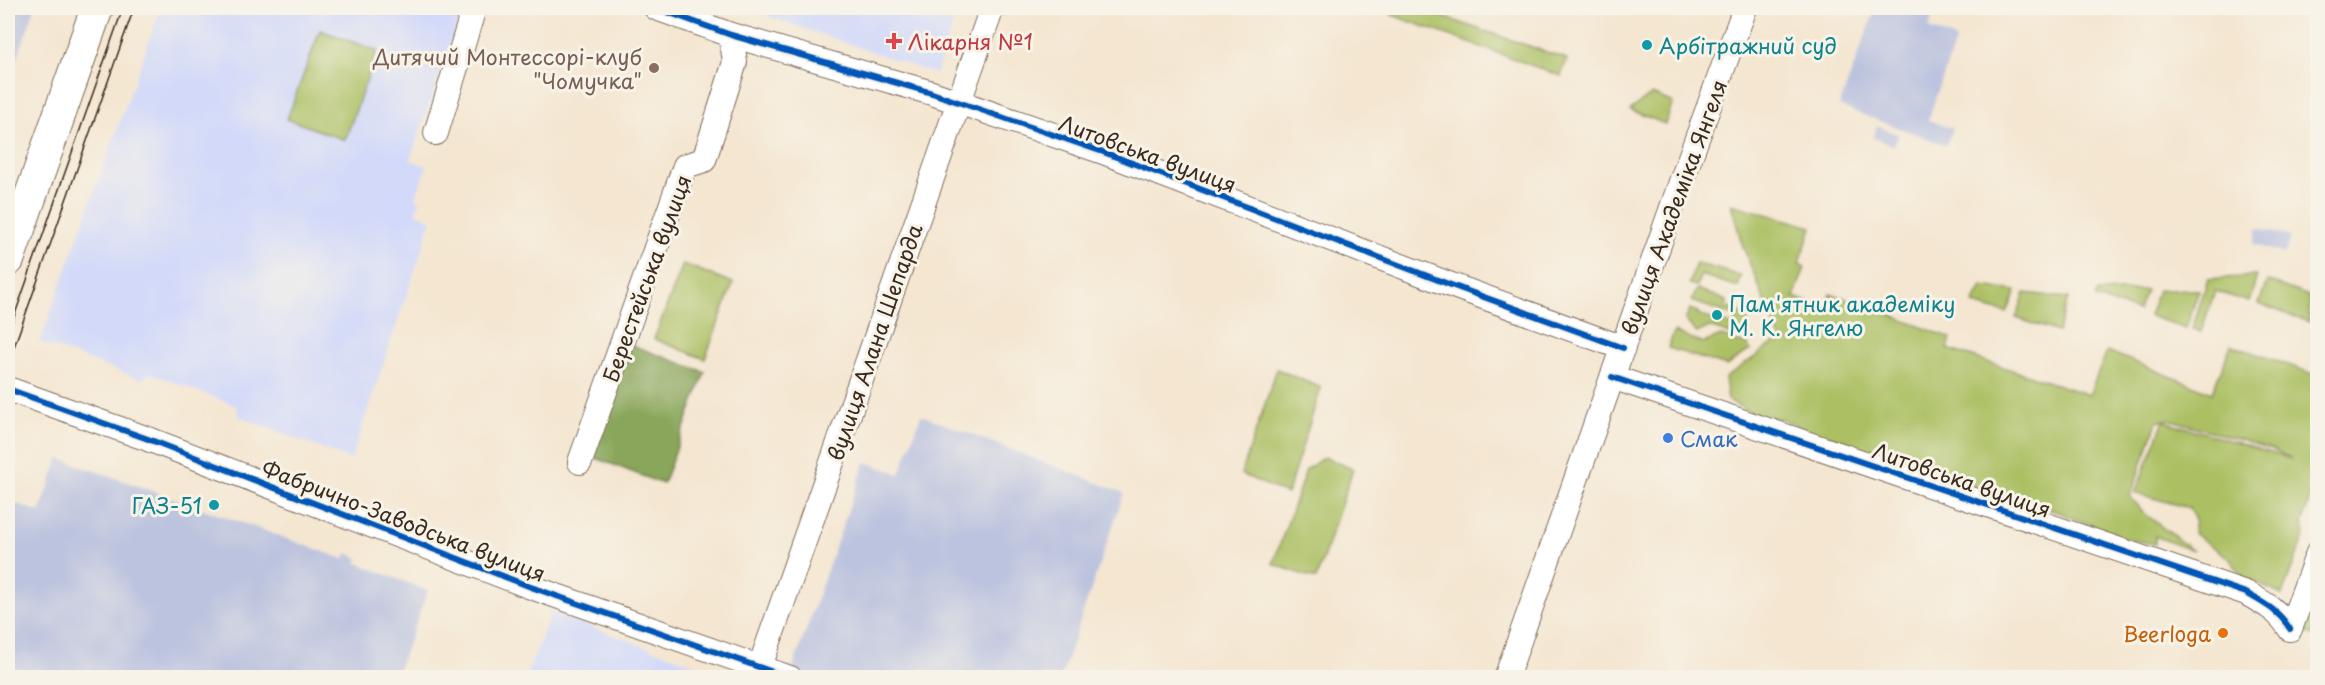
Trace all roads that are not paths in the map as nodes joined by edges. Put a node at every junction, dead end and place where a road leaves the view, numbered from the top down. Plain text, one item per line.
1 (97, 8) edge
2 (474, 8) edge
3 (656, 8) edge
4 (992, 8) edge
5 (1745, 8) edge
6 (731, 35) junction
7 (959, 102) junction
8 (436, 133) dead end
9 (8, 260) edge
10 (1623, 348) junction
11 (1612, 378) junction
12 (8, 389) edge
13 (580, 462) dead end
14 (2318, 553) edge
15 (758, 672) edge
16 (790, 678) edge
17 (1506, 678) edge

1 - 9 main road
2 - 8 street
3 - 6 street, Литовська вулиця
4 - 7 street, вулиця Алана Шепарда
5 - 10 street, вулиця Академіка Янгеля
6 - 7 street, Литовська вулиця
6 - 13 street, Берестейська вулиця
7 - 10 street, Литовська вулиця
7 - 15 street, вулиця Алана Шепарда
10 - 11 street, вулиця Академіка Янгеля
11 - 14 street, Литовська вулиця
11 - 17 street, вулиця Академіка Янгеля
12 - 15 street, Фабрично-Заводська вулиця
15 - 16 street, Фабрично-Заводська вулиця

